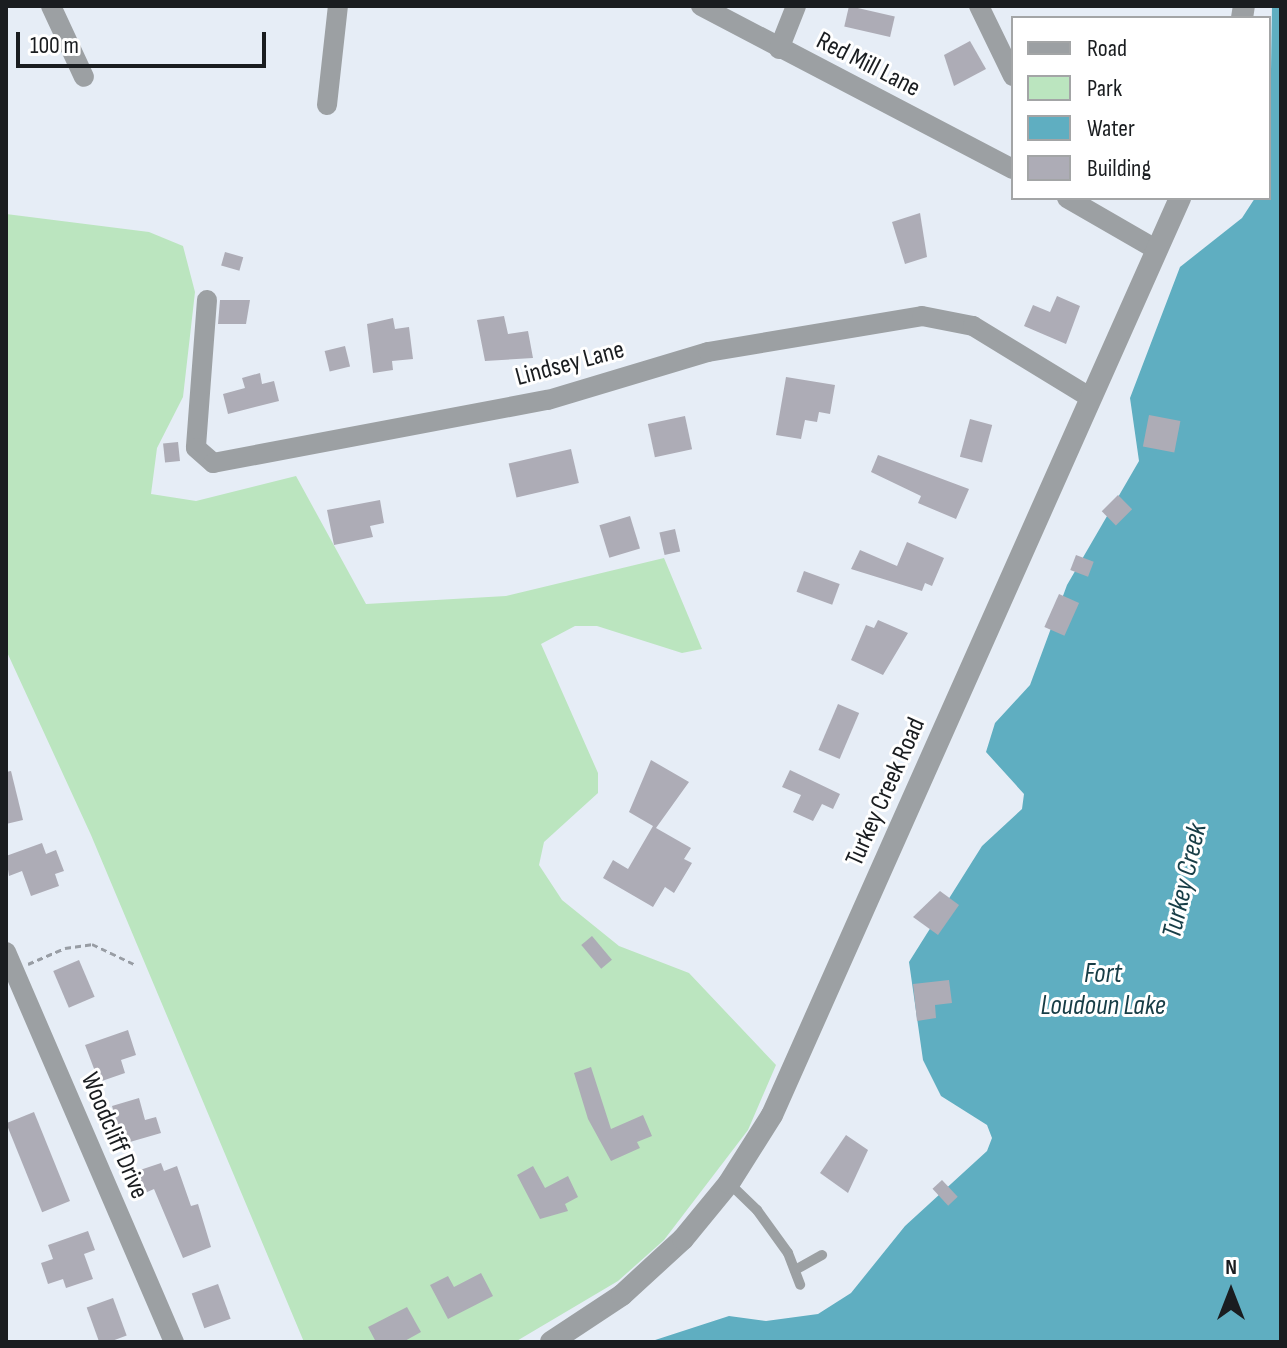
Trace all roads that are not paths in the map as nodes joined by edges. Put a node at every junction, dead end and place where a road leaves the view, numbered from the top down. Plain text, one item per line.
1 (51, 6) edge
2 (338, 6) edge
3 (701, 6) edge
4 (796, 6) edge
5 (979, 6) edge
6 (779, 49) junction
7 (1011, 72) edge
8 (84, 77) dead end
9 (327, 105) dead end
10 (1011, 168) edge
11 (1070, 200) edge
12 (1179, 200) edge
13 (1157, 250) junction
14 (207, 300) dead end
15 (1091, 398) junction
16 (10, 961) edge
17 (729, 1183) junction
18 (822, 1255) dead end
19 (795, 1270) junction
20 (800, 1285) dead end
21 (174, 1342) edge
22 (551, 1342) edge

1 - 8 street
2 - 9 street
3 - 6 street, Red Mill Lane
4 - 6 street
5 - 7 street
6 - 10 street, Red Mill Lane
11 - 13 street
12 - 13 street, Turkey Creek Road
13 - 15 street, Turkey Creek Road
14 - 15 street, Lindsey Lane
15 - 17 street, Turkey Creek Road
16 - 21 street, Woodcliff Drive
17 - 19 lane
17 - 22 street, Turkey Creek Road
18 - 19 lane
19 - 20 lane

